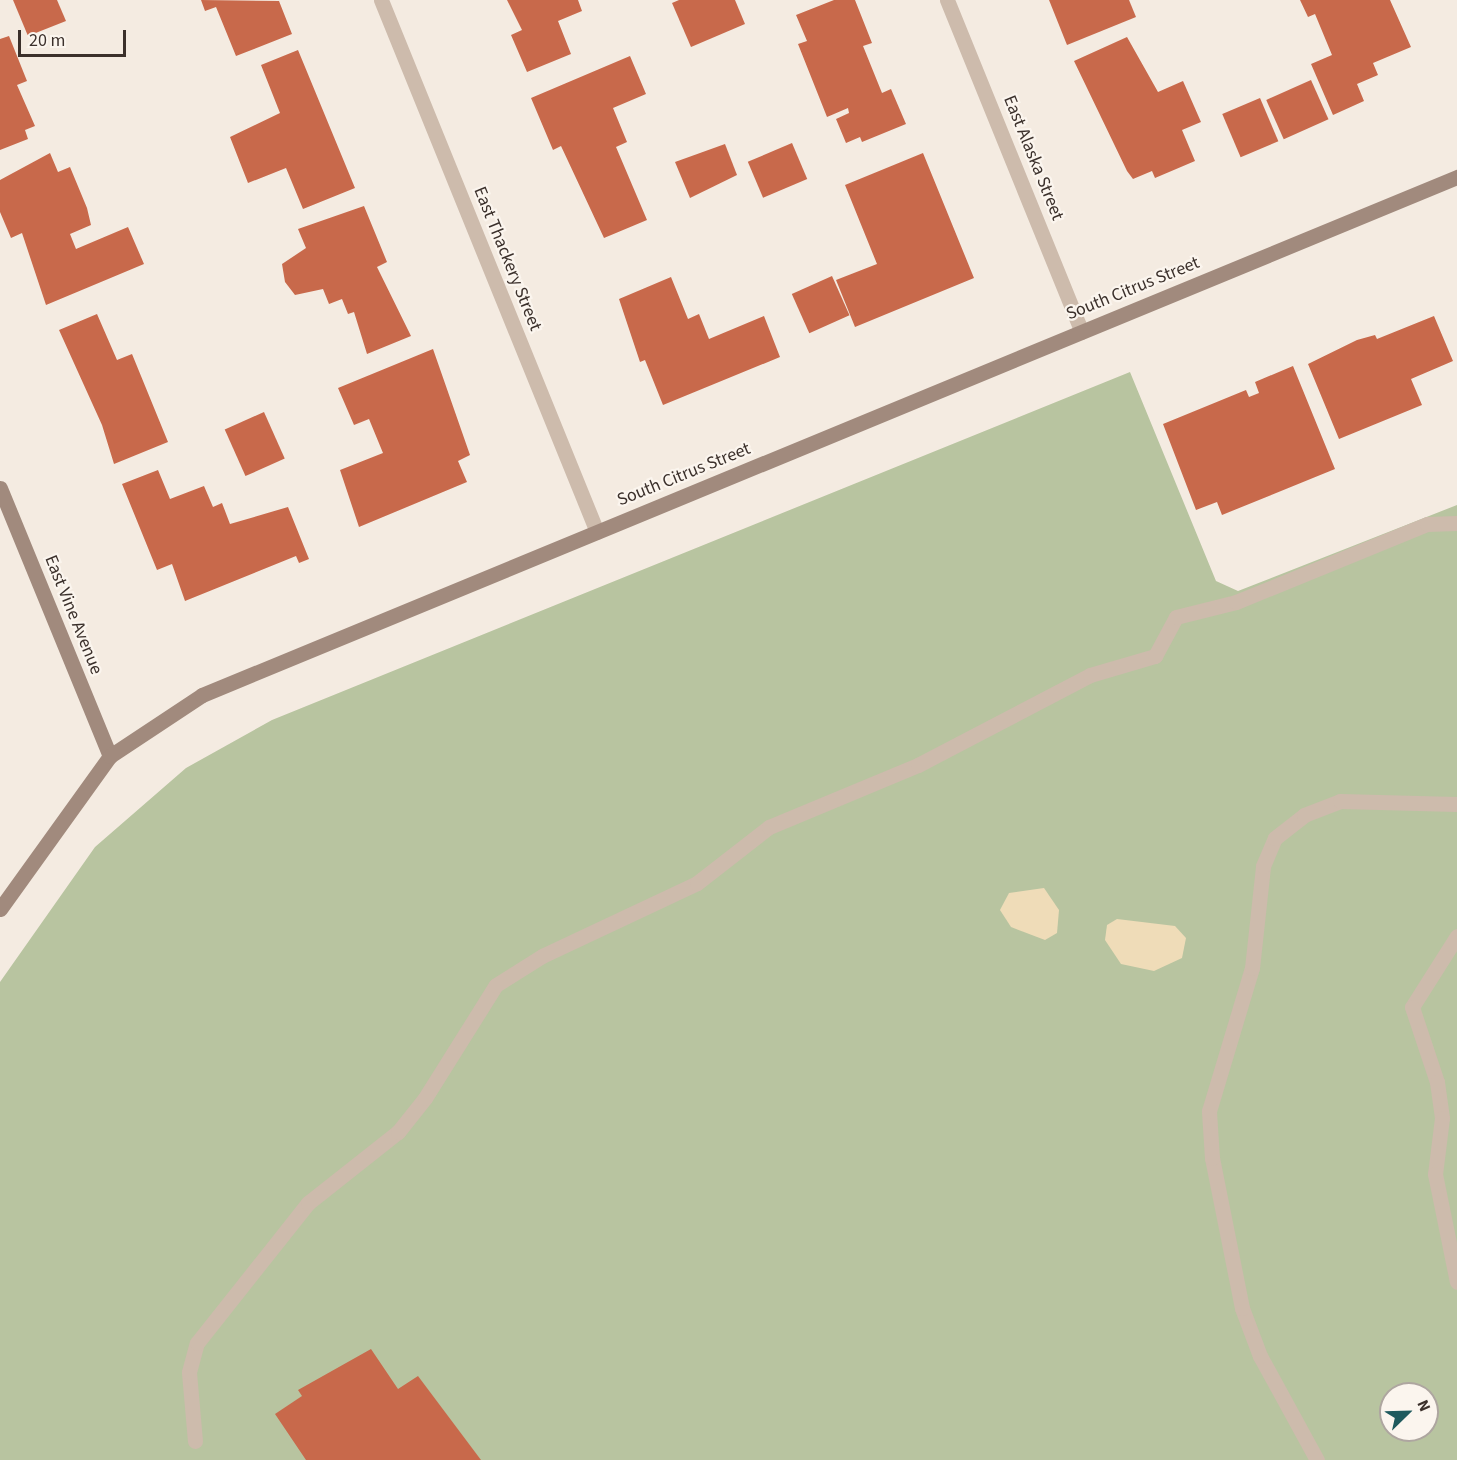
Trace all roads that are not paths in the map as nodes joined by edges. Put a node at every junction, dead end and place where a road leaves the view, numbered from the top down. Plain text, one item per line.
1 (381, 0) edge
2 (947, 0) edge
3 (1457, 177) edge
4 (1082, 332) junction
5 (0, 488) edge
6 (1457, 523) edge
7 (597, 532) junction
8 (110, 756) junction
9 (1457, 804) edge
10 (0, 909) edge
11 (1457, 936) edge
12 (1457, 1282) edge
13 (195, 1441) dead end
14 (1317, 1460) edge

1 - 7 street, East Thackery Street
2 - 4 street, East Alaska Street
3 - 4 street, South Citrus Street
4 - 7 street, South Citrus Street
5 - 8 street, East Vine Avenue
6 - 13 street
7 - 8 street, South Citrus Street
8 - 10 street, South Citrus Street
9 - 14 street
11 - 12 street

